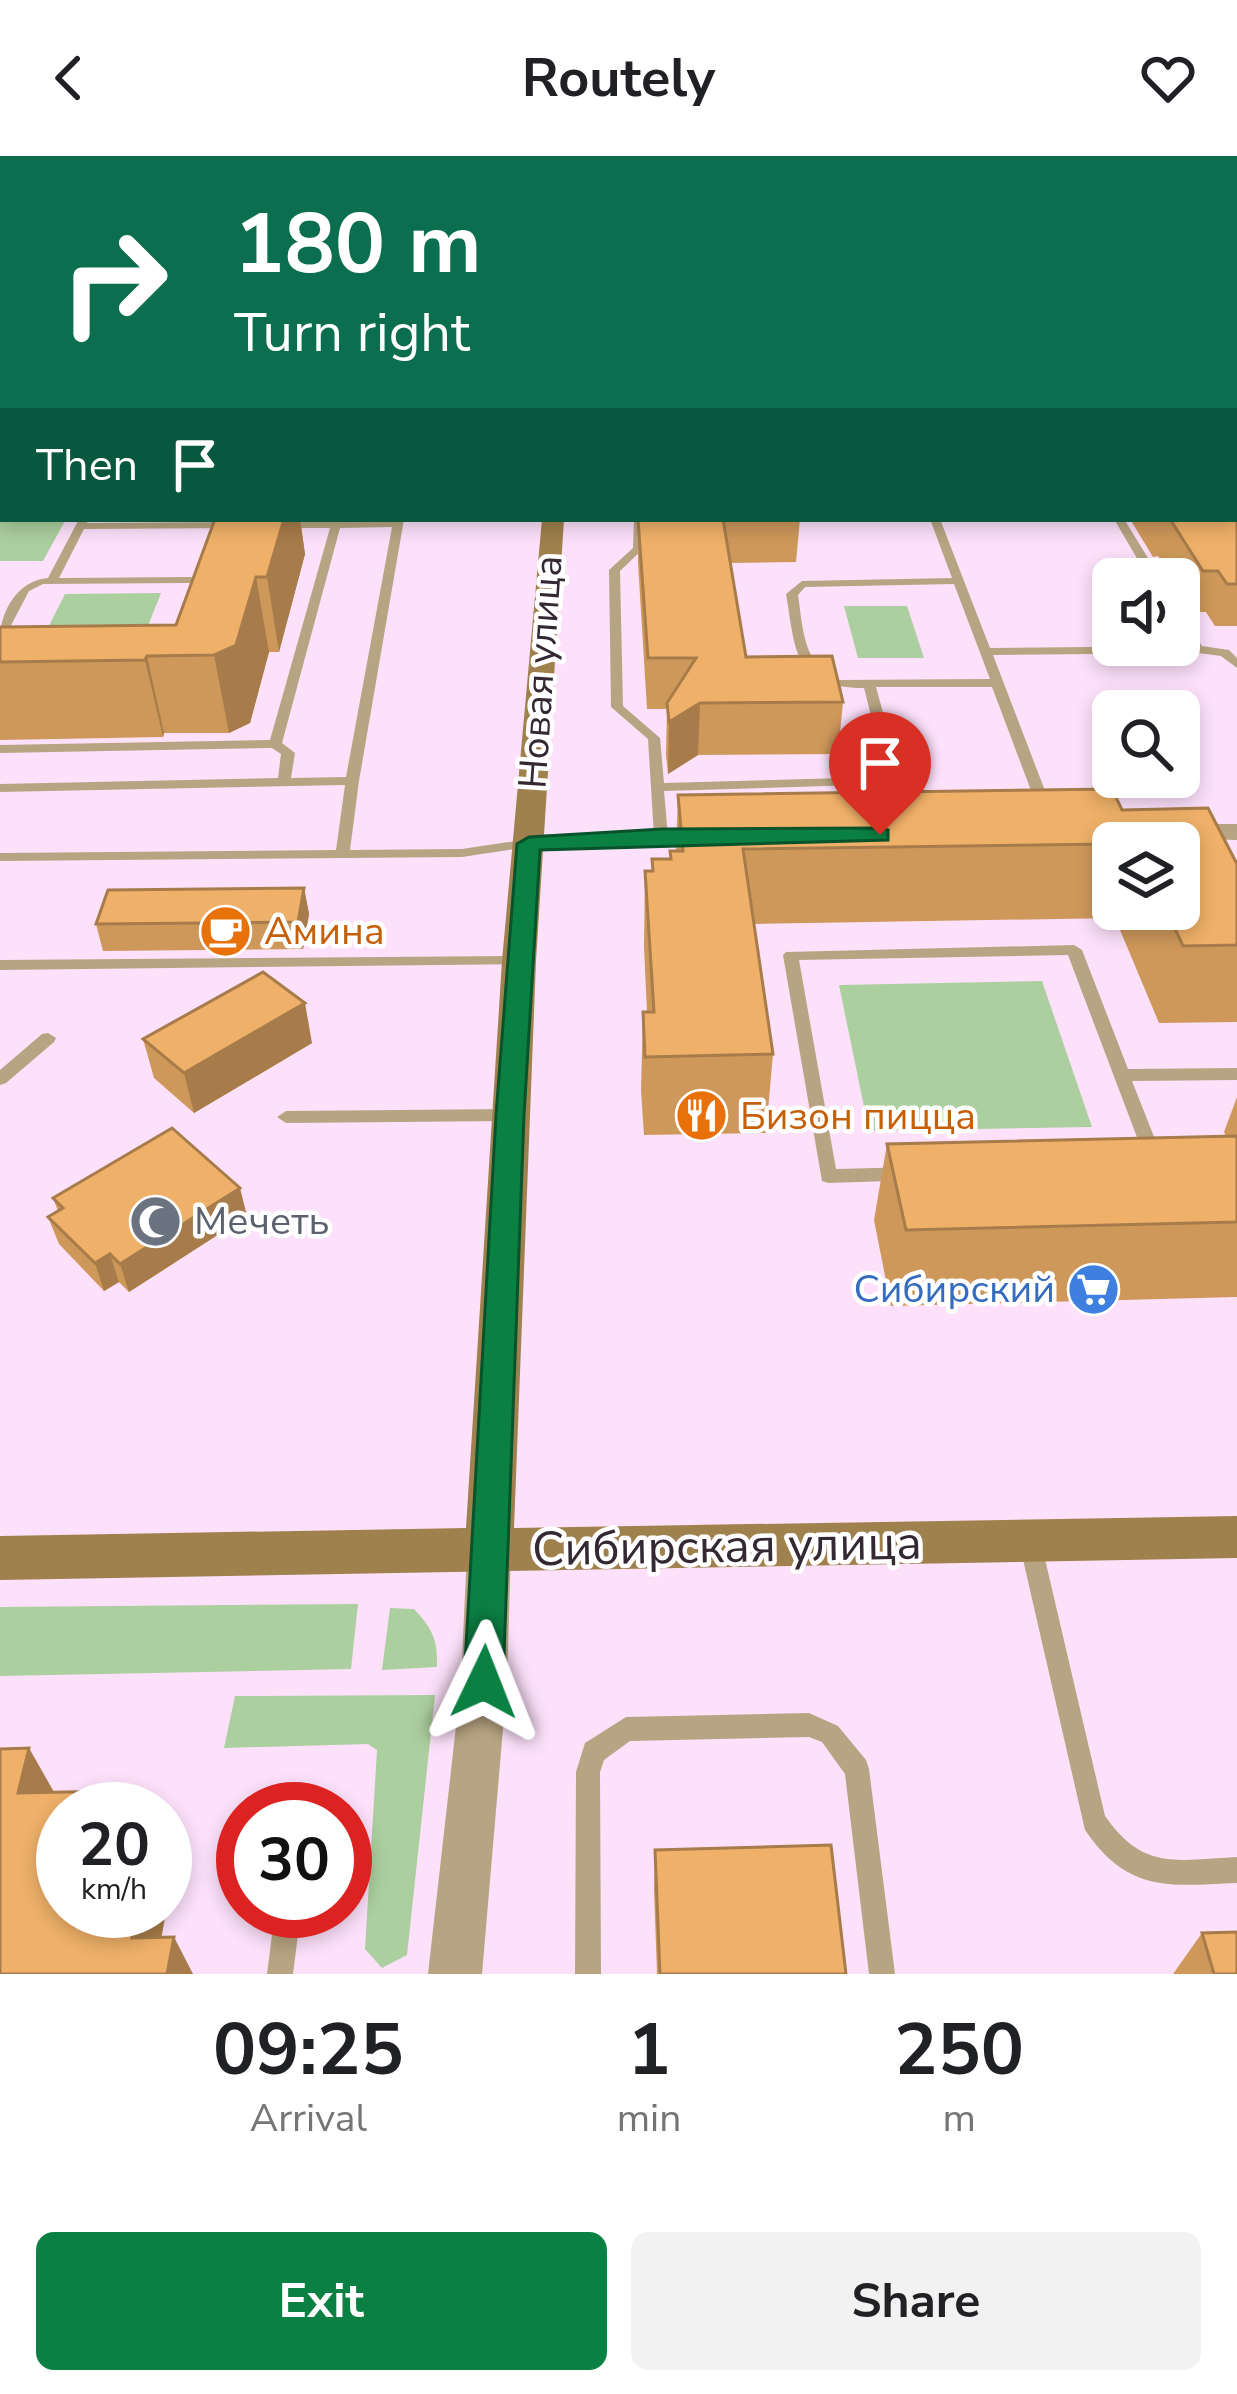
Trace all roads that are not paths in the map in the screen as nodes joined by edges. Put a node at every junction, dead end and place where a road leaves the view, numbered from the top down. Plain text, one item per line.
1 (83, 522) edge
2 (378, 522) edge
3 (399, 522) edge
4 (553, 522) edge
5 (639, 522) edge
6 (935, 522) edge
7 (1121, 522) edge
8 (336, 524) junction
9 (243, 525) edge
10 (266, 525) edge
11 (1142, 558) edge
12 (53, 580) junction
13 (957, 581) junction
14 (192, 608) edge
15 (0, 635) edge
16 (1092, 649) edge
17 (1200, 650) edge
18 (986, 652) junction
19 (1237, 664) edge
20 (998, 683) junction
21 (869, 684) junction
22 (274, 744) junction
23 (0, 748) edge
24 (284, 781) junction
25 (352, 781) junction
26 (0, 788) edge
27 (658, 788) junction
28 (1200, 832) edge
29 (1237, 832) edge
30 (1043, 834) edge
31 (662, 836) junction
32 (754, 836) edge
33 (529, 844) junction
34 (343, 853) junction
35 (0, 857) edge
36 (519, 961) junction
37 (0, 965) edge
38 (49, 1038) dead end
39 (1237, 1074) edge
40 (1123, 1076) junction
41 (0, 1079) edge
42 (510, 1115) junction
43 (286, 1118) dead end
44 (1237, 1537) edge
45 (1030, 1541) junction
46 (489, 1550) junction
47 (0, 1558) edge
48 (1237, 1870) edge
49 (285, 1938) edge
50 (280, 1974) edge
51 (455, 1974) edge
52 (588, 1974) edge
53 (882, 1974) edge

1 - 9 lane
1 - 12 lane
2 - 8 lane
3 - 25 lane
4 - 33 main road, Новая улица
5 - 27 lane
6 - 13 lane
7 - 11 lane
8 - 10 lane
8 - 22 lane
12 - 14 lane
12 - 15 lane
13 - 18 lane
13 - 21 lane
16 - 18 lane
17 - 19 lane
18 - 20 lane
20 - 21 lane
20 - 30 lane
21 - 27 lane
22 - 23 lane
22 - 24 lane
24 - 25 lane
24 - 26 lane
25 - 34 lane
27 - 31 lane
28 - 29 street
31 - 32 street
31 - 33 street
33 - 34 lane
33 - 36 main road, Новая улица
34 - 35 lane
36 - 37 lane
36 - 42 main road, Новая улица
38 - 41 lane
39 - 40 lane
40 - 40 lane
42 - 43 lane
42 - 46 main road, Новая улица
44 - 45 main road, Сибирская улица
45 - 46 main road, Сибирская улица
45 - 48 lane
46 - 47 main road, Сибирская улица
46 - 51 street, Новая улица
49 - 50 lane
52 - 53 lane

